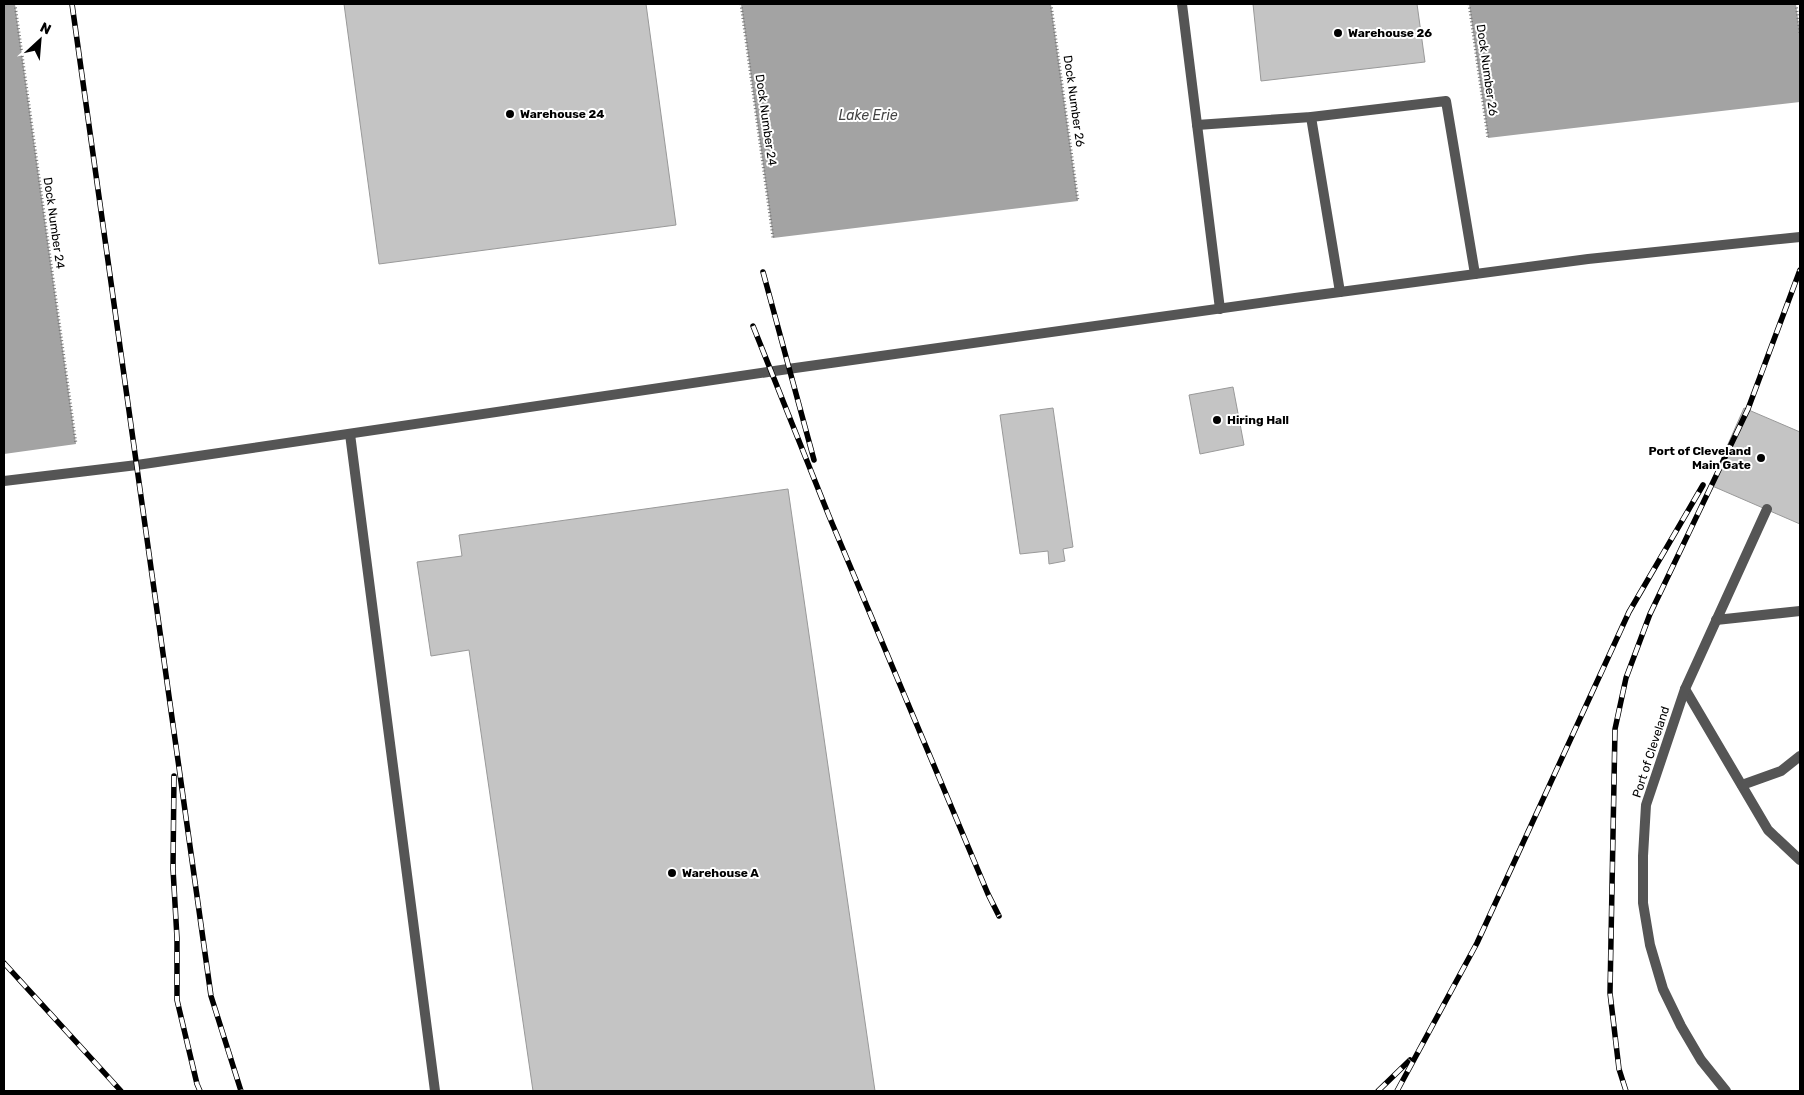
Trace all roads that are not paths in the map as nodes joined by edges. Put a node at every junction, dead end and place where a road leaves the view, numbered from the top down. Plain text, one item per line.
1 (1182, 4) edge
2 (1312, 117) junction
3 (1197, 125) junction
4 (1800, 237) edge
5 (1475, 274) junction
6 (1340, 292) junction
7 (1220, 309) junction
8 (350, 434) junction
9 (4, 481) edge
10 (1767, 509) dead end
11 (1800, 611) edge
12 (1716, 620) junction
13 (1685, 689) junction
14 (1800, 756) edge
15 (1742, 785) junction
16 (1800, 860) edge
17 (434, 1091) edge
18 (1726, 1091) edge

1 - 3 lane
2 - 3 lane
2 - 5 lane
2 - 6 lane
3 - 7 lane
4 - 5 lane
5 - 6 lane
6 - 7 lane
7 - 8 lane
8 - 9 lane
8 - 17 lane
10 - 12 lane, Port of Cleveland
11 - 12 lane
12 - 13 lane, Port of Cleveland
13 - 15 lane
13 - 18 lane, Port of Cleveland
14 - 15 lane
15 - 16 lane

